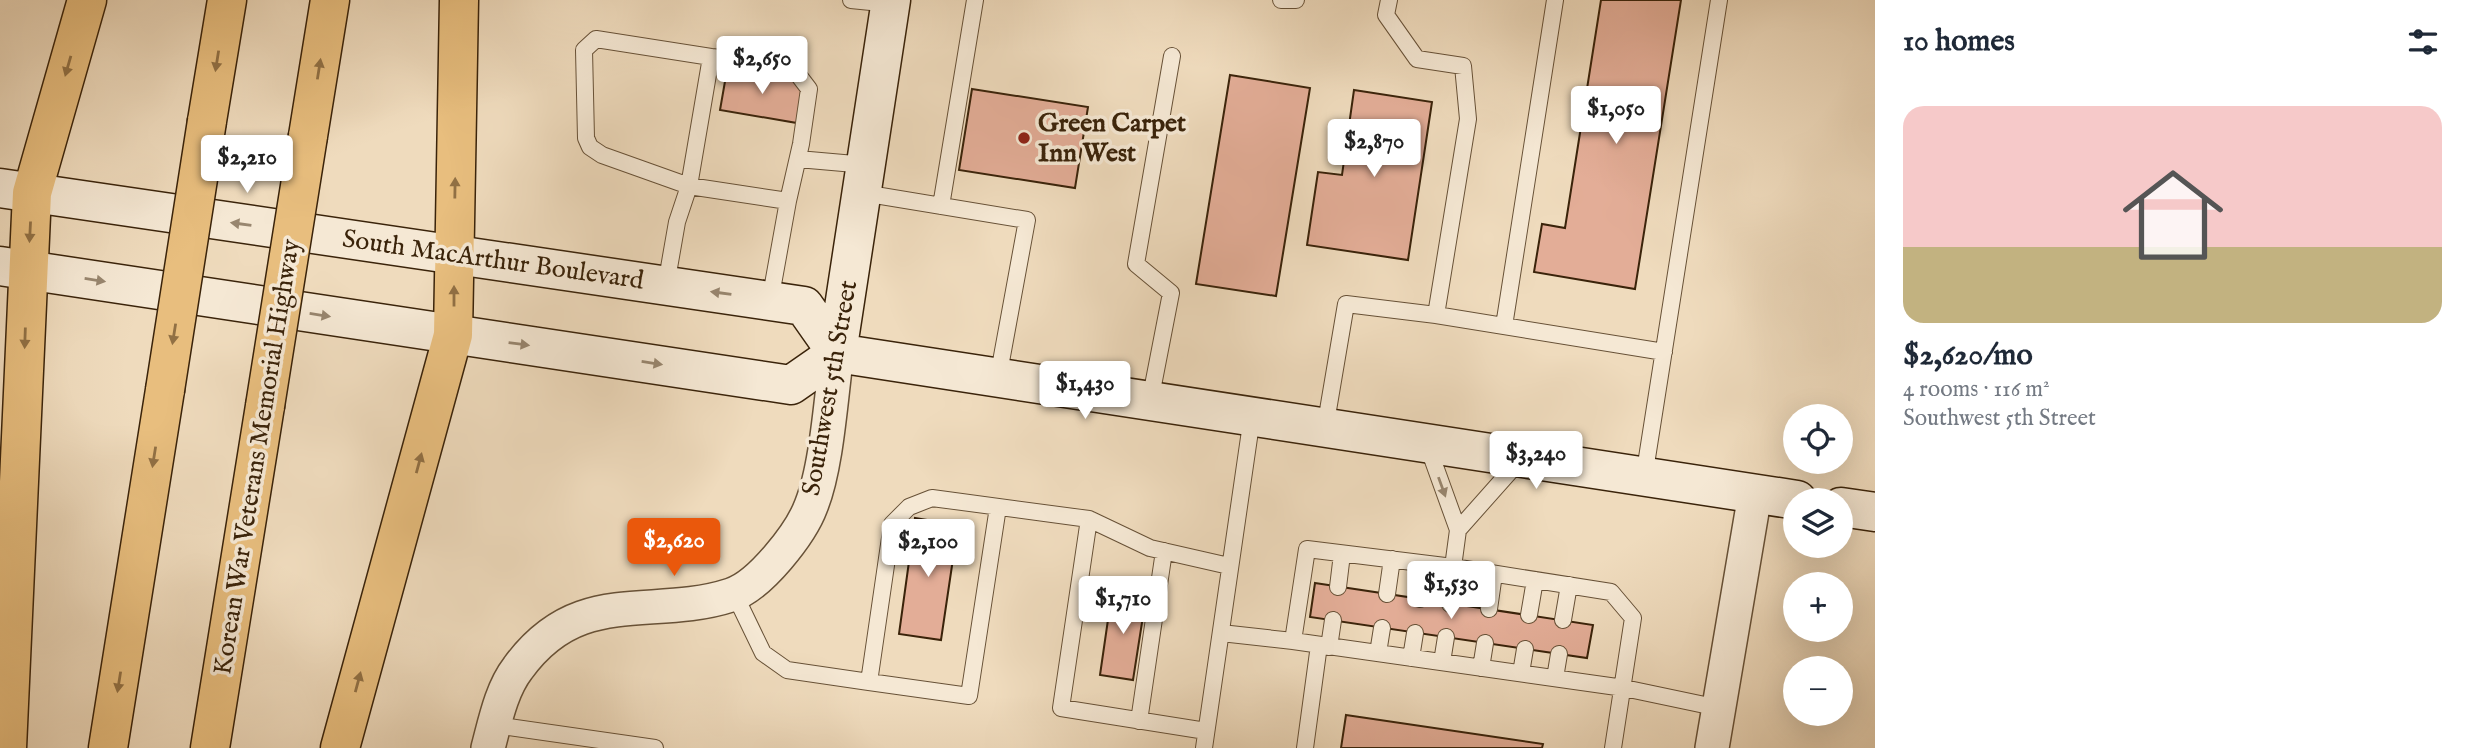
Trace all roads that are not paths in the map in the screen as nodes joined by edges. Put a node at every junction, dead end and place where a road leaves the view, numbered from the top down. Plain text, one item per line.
1 (87, 0) edge
2 (227, 0) edge
3 (330, 0) edge
4 (459, 0) edge
5 (851, 0) edge
6 (975, 0) edge
7 (1281, 0) edge
8 (1296, 0) edge
9 (1389, 0) edge
10 (1555, 0) edge
11 (1719, 0) edge
12 (891, 2) edge
13 (1172, 56) dead end
14 (711, 57) junction
15 (798, 159) junction
16 (864, 179) junction
17 (689, 186) junction
18 (16, 190) edge
19 (788, 201) junction
20 (941, 206) junction
21 (454, 256) junction
22 (14, 268) edge
23 (666, 285) junction
24 (770, 301) junction
25 (1436, 315) junction
26 (1504, 326) junction
27 (453, 335) junction
28 (1664, 352) junction
29 (837, 353) junction
30 (998, 378) junction
31 (1150, 401) junction
32 (1252, 416) junction
33 (1325, 428) junction
34 (1427, 444) junction
35 (1521, 458) junction
36 (1644, 477) junction
37 (1755, 494) junction
38 (1783, 498) edge
39 (998, 507) junction
40 (1853, 509) edge
41 (1875, 512) edge
42 (1089, 519) junction
43 (1458, 530) junction
44 (1164, 551) junction
45 (1342, 554) junction
46 (1392, 559) junction
47 (1424, 564) junction
48 (1228, 566) junction
49 (1453, 567) junction
50 (1494, 574) junction
51 (1535, 580) junction
52 (1569, 585) junction
53 (1338, 587) dead end
54 (734, 594) junction
55 (1387, 594) dead end
56 (1420, 599) dead end
57 (1450, 604) dead end
58 (1489, 609) dead end
59 (1529, 615) dead end
60 (1333, 620) dead end
61 (1563, 620) dead end
62 (1382, 628) dead end
63 (1221, 633) junction
64 (1415, 633) dead end
65 (1446, 637) dead end
66 (1293, 641) junction
67 (1485, 643) dead end
68 (1324, 646) junction
69 (1525, 649) dead end
70 (1378, 653) junction
71 (1559, 654) dead end
72 (1410, 658) junction
73 (1442, 662) junction
74 (1481, 668) junction
75 (1521, 673) junction
76 (1555, 678) junction
77 (869, 682) junction
78 (1624, 688) junction
79 (1719, 708) junction
80 (1139, 721) junction
81 (1206, 731) junction
82 (491, 736) edge
83 (7, 748) edge
84 (108, 748) edge
85 (210, 748) edge
86 (340, 748) edge
87 (655, 748) edge
88 (1204, 748) edge
89 (1305, 748) edge
90 (1613, 748) edge
91 (1712, 748) edge

1 -> 18 highway
2 -> 84 highway, bridge
85 -> 3 highway, Korean War Veterans Memorial Highway, bridge
21 -> 4 highway
5 - 12 lane
6 - 20 lane
7 - 8 lane
9 - 25 lane
10 - 26 lane
11 - 28 lane
12 - 16 main road, Southwest 5th Street
13 - 31 lane
14 - 15 lane
14 - 17 lane
14 - 17 lane
15 - 16 lane
15 - 19 lane
16 - 20 lane
16 - 29 main road, Southwest 5th Street
17 - 19 lane
17 - 23 lane
21 -> 18 main road, South MacArthur Boulevard
18 -> 22 highway
19 - 24 lane
20 - 30 lane
21 - 23 main road, South MacArthur Boulevard
27 -> 21 highway
22 -> 27 main road
22 -> 83 highway
24 -> 23 main road, South MacArthur Boulevard
24 - 29 main road, South MacArthur Boulevard
25 - 26 lane
25 - 33 lane
26 - 28 lane
27 -> 29 main road
86 -> 27 highway
28 - 36 lane
29 - 30 main road
29 - 54 street, Southwest 5th Street
30 - 31 main road
31 - 32 main road
32 - 33 main road
32 - 48 lane
33 - 34 main road
34 - 35 main road
34 -> 43 lane
35 - 36 main road
35 - 43 lane
36 - 37 main road
37 - 38 main road
37 - 79 street
39 - 42 lane
39 - 77 lane
39 - 77 lane
40 - 41 main road
42 - 44 lane
42 - 80 lane
43 - 49 lane
44 - 48 lane
44 - 80 lane
45 - 46 lane
45 - 53 lane
45 - 66 lane
46 - 47 lane
46 - 55 lane
47 - 49 lane
47 - 56 lane
48 - 63 lane
49 - 50 lane
49 - 57 lane
50 - 51 lane
50 - 58 lane
51 - 52 lane
51 - 59 lane
52 - 61 lane
52 - 78 lane
54 - 77 lane
54 - 82 street, Southwest 5th Street
60 - 68 lane
62 - 70 lane
63 - 66 lane
63 - 81 lane
64 - 72 lane
65 - 73 lane
66 - 68 lane
67 - 74 lane
68 - 70 lane
68 - 89 lane
69 - 75 lane
70 - 72 lane
71 - 76 lane
72 - 73 lane
73 - 74 lane
74 - 75 lane
75 - 76 lane
76 - 78 lane
78 - 79 lane
78 - 90 lane
79 - 91 street
80 - 81 lane
81 - 88 lane
82 - 87 lane

